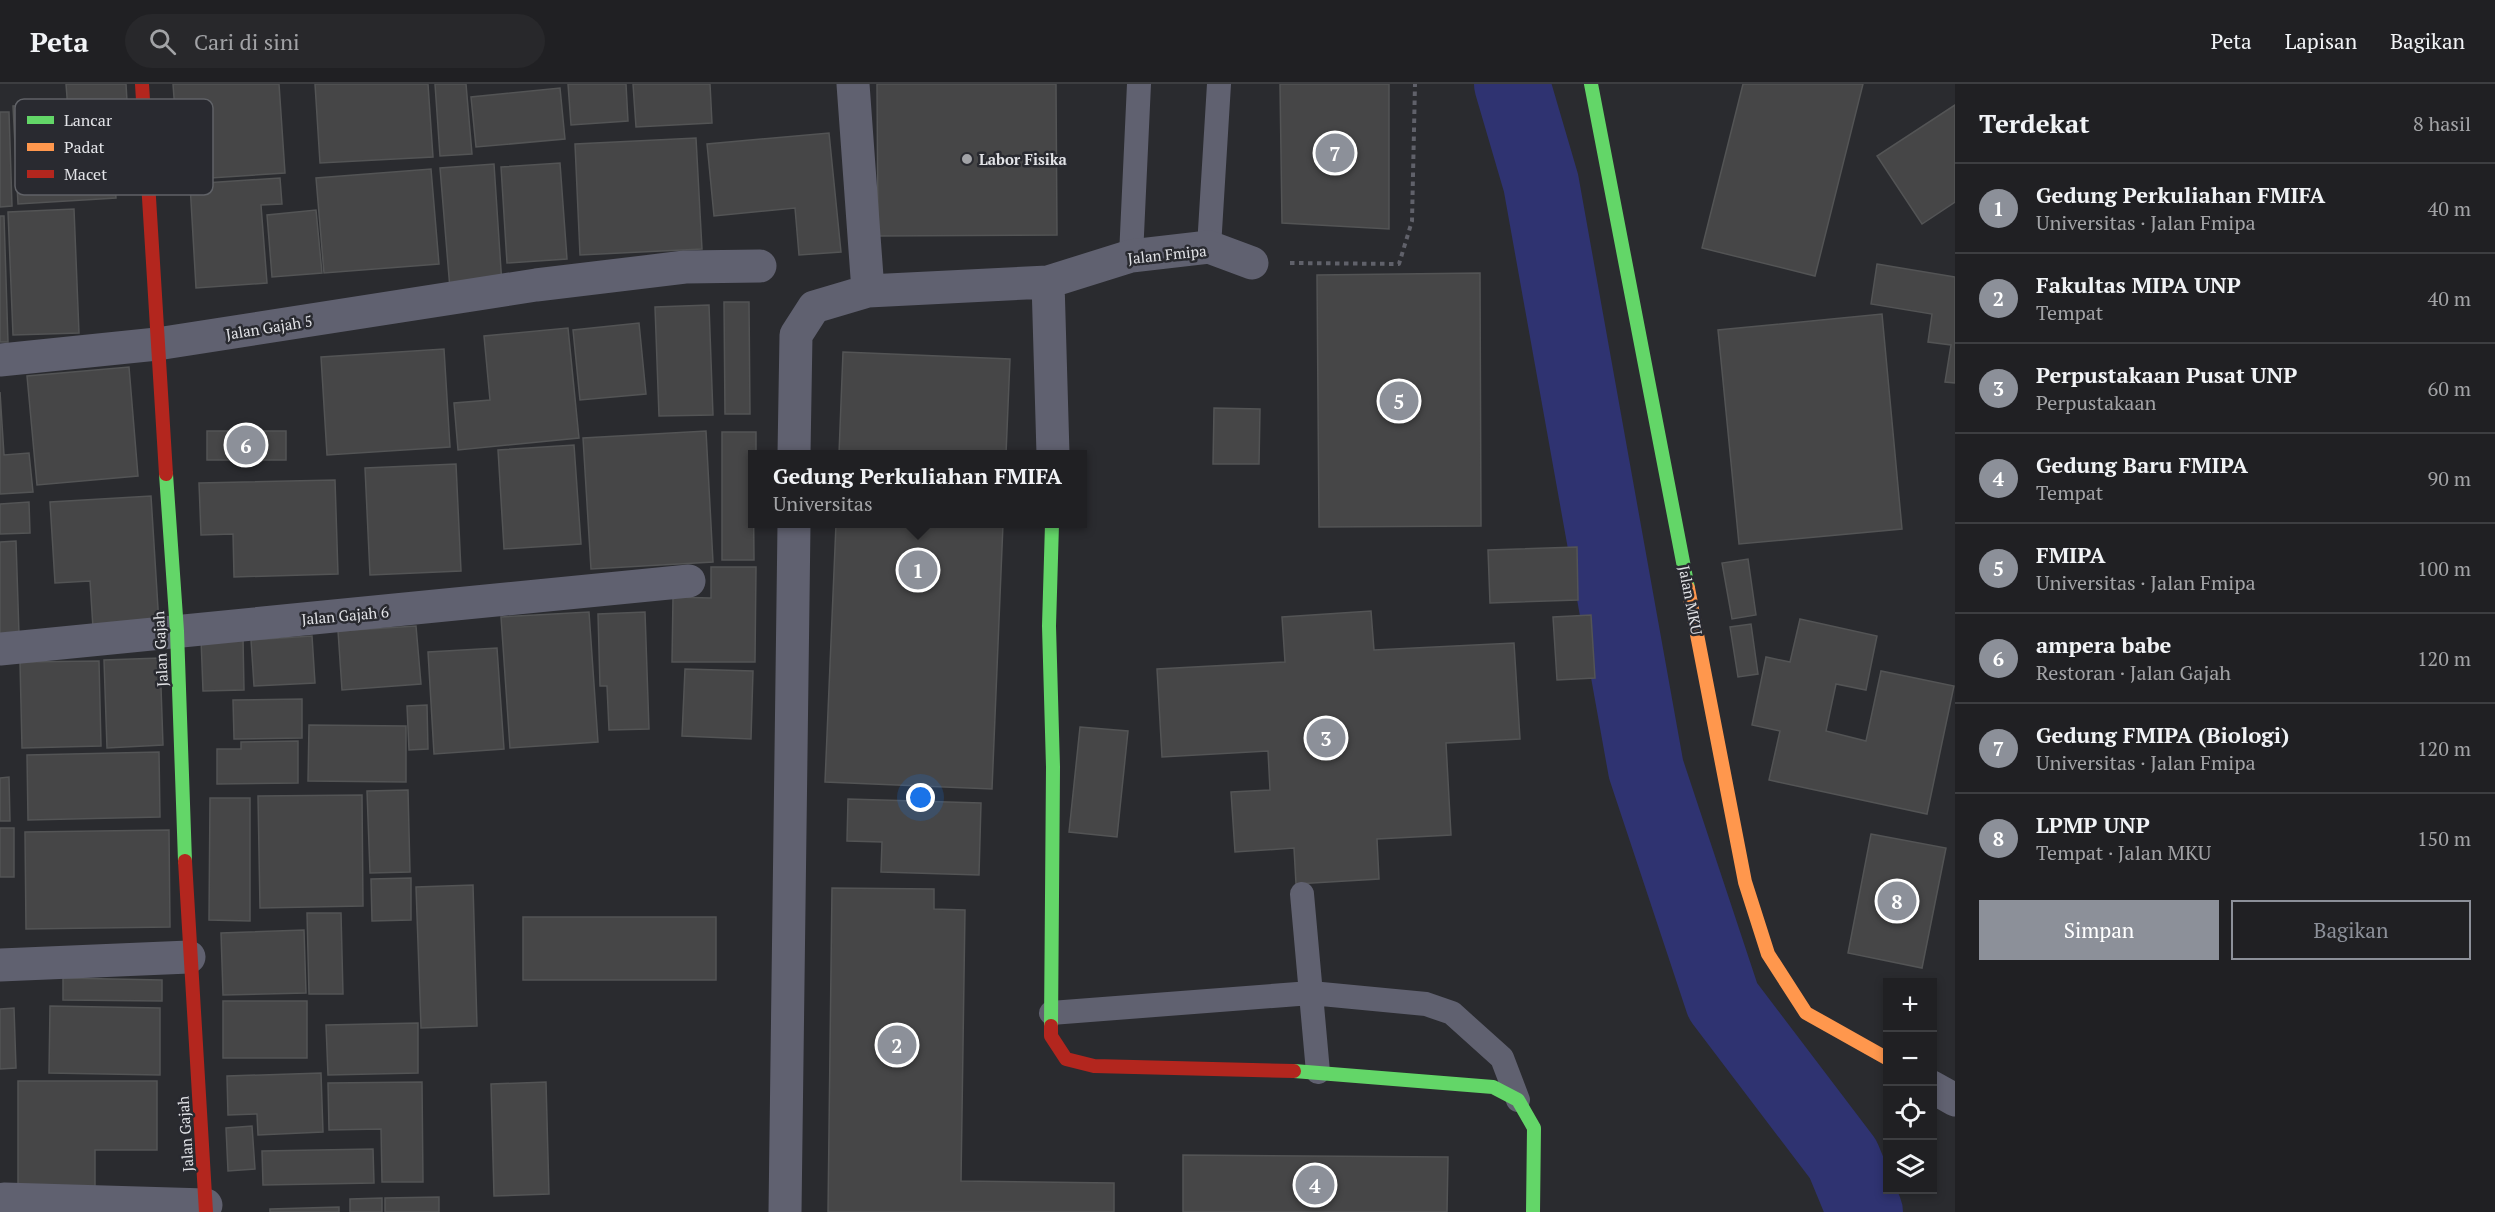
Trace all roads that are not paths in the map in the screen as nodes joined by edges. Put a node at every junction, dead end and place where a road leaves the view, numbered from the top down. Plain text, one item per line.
1 (142, 84) edge
2 (853, 84) edge
3 (1139, 84) edge
4 (1219, 84) edge
5 (1591, 84) edge
6 (143, 99) edge
7 (148, 195) edge
8 (1209, 247) junction
9 (1131, 256) junction
10 (1252, 263) road end
11 (760, 266) dead end
12 (1048, 282) junction
13 (867, 291) junction
14 (157, 344) junction
15 (0, 360) edge
16 (1054, 439) edge
17 (794, 450) edge
18 (794, 528) edge
19 (1052, 528) edge
20 (689, 581) dead end
21 (177, 631) junction
22 (0, 649) edge
23 (1302, 894) dead end
24 (189, 957) junction
25 (0, 965) edge
26 (1311, 993) junction
27 (1051, 1013) junction
28 (1883, 1057) edge
29 (1318, 1072) junction
30 (1937, 1090) edge
31 (1518, 1100) junction
32 (1955, 1100) edge
33 (4, 1199) dead end
34 (206, 1209) edge
35 (785, 1212) edge
36 (1533, 1212) edge

1 - 6 street, Jalan Gajah
2 - 13 street
3 - 9 lane
4 - 8 lane
5 - 28 street, Jalan MKU
7 - 14 street, Jalan Gajah
8 - 9 street, Jalan Fmipa
8 - 10 street, Jalan Fmipa
9 - 12 street, Jalan Fmipa
11 - 14 street, Jalan Gajah 5
12 - 13 street, Jalan Fmipa
12 - 16 street
13 - 17 street, Jalan Fmipa
14 - 15 street, Jalan Gajah 5
14 - 21 street, Jalan Gajah
18 - 35 street
19 - 27 street
20 - 21 street, Jalan Gajah 6
21 - 22 street, Jalan Gajah 6
21 - 24 street, Jalan Gajah
23 - 26 lane
24 - 25 street
24 - 34 street, Jalan Gajah
26 - 27 lane
26 - 29 lane
26 - 31 lane
27 - 29 street
29 - 31 street
30 - 32 street
31 - 36 street
33 - 34 street

